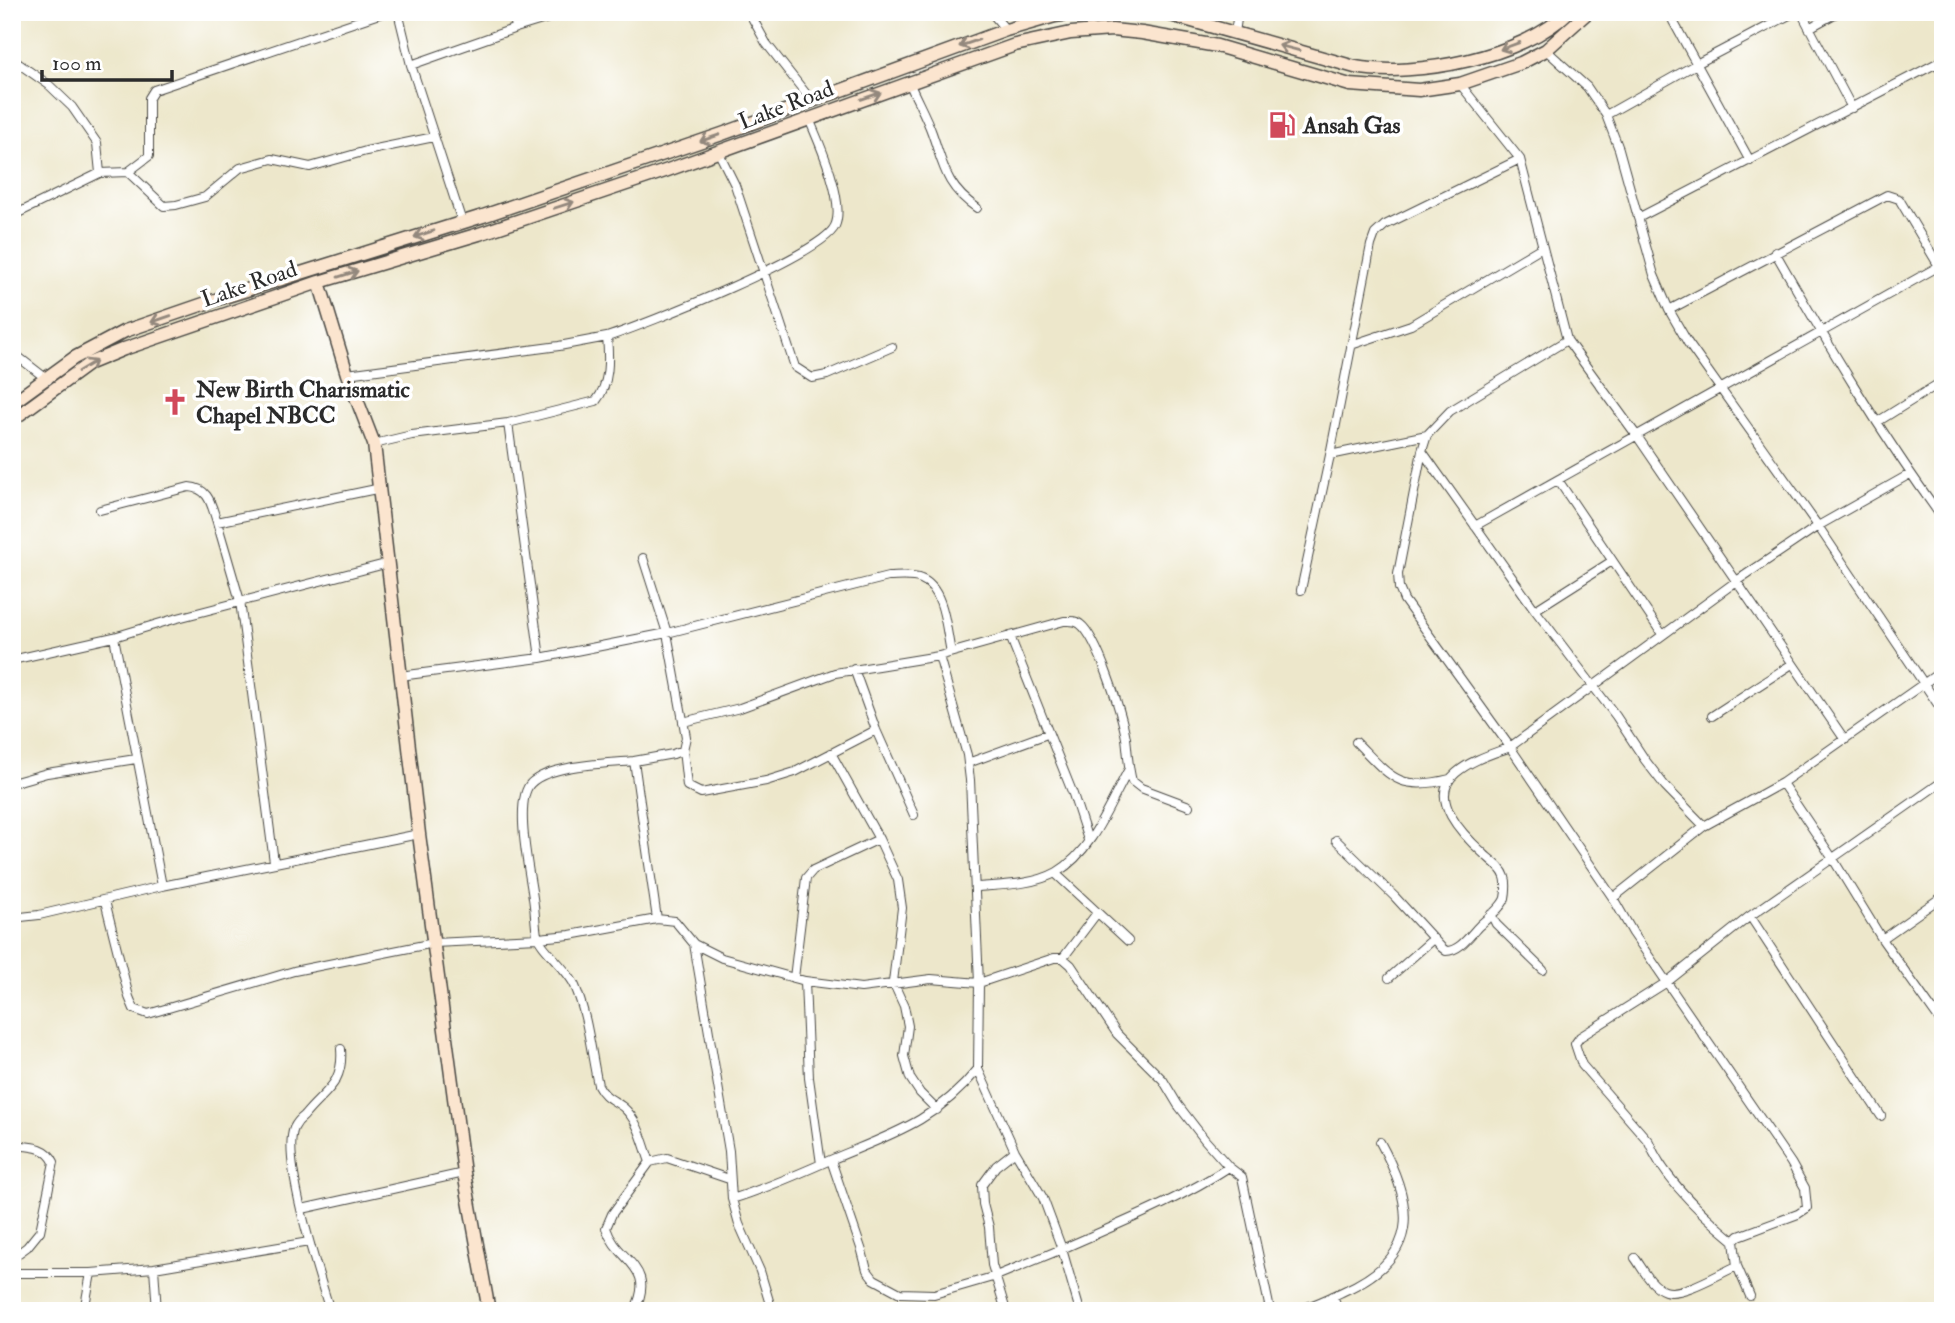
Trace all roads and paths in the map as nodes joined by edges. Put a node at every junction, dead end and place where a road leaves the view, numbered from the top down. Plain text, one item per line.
1 (385, 12) edge
2 (398, 12) edge
3 (513, 12) edge
4 (568, 12) edge
5 (749, 12) edge
6 (991, 12) edge
7 (1082, 12) edge
8 (1160, 12) edge
9 (1238, 12) edge
10 (1568, 12) edge
11 (1588, 12) edge
12 (1675, 12) edge
13 (1795, 12) edge
14 (1801, 12) edge
15 (1838, 12) edge
16 (1054, 14) edge
17 (516, 28) junction
18 (1810, 29) junction
19 (1006, 30) junction
20 (1235, 33) junction
21 (1056, 36) junction
22 (1546, 50) junction
23 (12, 59) edge
24 (1940, 61) edge
25 (1696, 64) junction
26 (411, 65) junction
27 (1943, 75) edge
28 (909, 82) junction
29 (1460, 84) junction
30 (811, 100) junction
31 (1852, 108) junction
32 (1606, 116) junction
33 (809, 119) junction
34 (434, 137) junction
35 (719, 153) junction
36 (1520, 159) junction
37 (1750, 161) junction
38 (128, 172) junction
39 (100, 173) junction
40 (977, 208) dead end
41 (12, 216) edge
42 (1638, 218) junction
43 (462, 222) junction
44 (1542, 247) junction
45 (1775, 252) junction
46 (1942, 268) edge
47 (764, 271) junction
48 (319, 282) junction
49 (1669, 310) junction
50 (1820, 331) junction
51 (607, 337) junction
52 (1567, 340) junction
53 (1351, 345) junction
54 (892, 347) dead end
55 (12, 352) edge
56 (347, 374) junction
57 (1943, 381) edge
58 (50, 383) junction
59 (1720, 388) junction
60 (12, 402) edge
61 (12, 420) edge
62 (1877, 422) junction
63 (508, 423) junction
64 (1427, 435) junction
65 (1637, 436) junction
66 (374, 444) junction
67 (1422, 451) junction
68 (1331, 455) junction
69 (1910, 474) junction
70 (1558, 480) junction
71 (381, 488) junction
72 (1939, 507) edge
73 (100, 510) dead end
74 (1943, 519) edge
75 (217, 522) junction
76 (1475, 526) junction
77 (1818, 526) junction
78 (643, 558) dead end
79 (1612, 561) junction
80 (389, 563) junction
81 (1738, 580) junction
82 (1301, 590) dead end
83 (240, 601) junction
84 (1535, 610) junction
85 (667, 633) junction
86 (1662, 634) junction
87 (1010, 636) junction
88 (114, 637) junction
89 (951, 652) junction
90 (939, 656) junction
91 (540, 658) junction
92 (12, 660) edge
93 (1792, 664) junction
94 (854, 669) junction
95 (1943, 670) edge
96 (400, 676) junction
97 (1923, 682) junction
98 (1593, 685) junction
99 (1943, 712) edge
100 (1712, 716) dead end
101 (683, 722) junction
102 (876, 730) junction
103 (1047, 734) junction
104 (1845, 740) junction
105 (1356, 742) dead end
106 (1510, 747) junction
107 (683, 750) junction
108 (831, 753) junction
109 (136, 759) junction
110 (635, 761) junction
111 (968, 763) junction
112 (1129, 769) junction
113 (1450, 779) junction
114 (1943, 781) edge
115 (12, 783) edge
116 (1782, 783) junction
117 (1189, 806) dead end
118 (914, 815) dead end
119 (1704, 826) junction
120 (419, 834) junction
121 (879, 839) junction
122 (1088, 840) junction
123 (1336, 840) dead end
124 (1833, 859) junction
125 (274, 862) junction
126 (1055, 873) junction
127 (162, 886) junction
128 (976, 887) junction
129 (1943, 896) edge
130 (1613, 898) junction
131 (105, 901) junction
132 (1097, 913) junction
133 (1491, 914) junction
134 (1750, 916) junction
135 (12, 918) edge
136 (657, 919) junction
137 (538, 938) junction
138 (1433, 939) junction
139 (1882, 939) junction
140 (1128, 941) dead end
141 (434, 943) junction
142 (694, 944) junction
143 (1063, 958) junction
144 (1543, 970) dead end
145 (794, 978) junction
146 (1389, 978) dead end
147 (805, 981) junction
148 (893, 982) junction
149 (1667, 982) junction
150 (979, 983) junction
151 (1943, 1025) edge
152 (341, 1049) dead end
153 (978, 1069) junction
154 (937, 1110) junction
155 (1881, 1116) dead end
156 (1380, 1142) dead end
157 (12, 1145) edge
158 (1015, 1151) junction
159 (831, 1160) junction
160 (650, 1162) junction
161 (821, 1164) junction
162 (1228, 1167) junction
163 (464, 1173) junction
164 (729, 1179) junction
165 (732, 1199) junction
166 (302, 1209) junction
167 (1734, 1241) junction
168 (309, 1242) junction
169 (1062, 1249) junction
170 (12, 1258) edge
171 (1635, 1258) dead end
172 (1737, 1266) junction
173 (154, 1268) junction
174 (12, 1273) edge
175 (91, 1273) junction
176 (996, 1276) junction
177 (1333, 1296) junction
178 (1750, 1296) dead end
179 (84, 1311) edge
180 (157, 1311) edge
181 (330, 1311) edge
182 (489, 1311) edge
183 (634, 1311) edge
184 (772, 1311) edge
185 (1006, 1311) edge
186 (1080, 1311) edge
187 (1268, 1311) edge
188 (1294, 1311) edge
189 (1339, 1311) edge

1 - 38 street
2 - 26 street
3 - 17 street
4 - 17 street
5 - 30 street
6 - 19 street
7 - 16 main road, Lake Road
8 - 20 main road
9 - 20 street
10 -> 20 main road
11 - 22 main road, Lake Road
12 - 25 street
13 - 25 street
14 - 18 street
15 - 18 street
16 - 19 main road, Lake Road
16 - 21 street
17 - 26 street
18 - 31 street
19 -> 30 main road, Lake Road
21 - 28 main road, Lake Road
21 - 29 main road, Lake Road
22 - 29 main road, Lake Road
22 - 32 street
23 - 39 street
24 - 27 street
24 - 31 street
25 - 32 street
25 - 37 street
26 - 34 street
33 -> 28 main road, Lake Road
28 - 40 street
29 - 36 street
30 -> 43 main road, Lake Road
31 - 37 street
32 - 42 street
33 - 35 main road, Lake Road
33 - 47 street
34 - 38 street
34 - 43 street
35 - 47 street
48 -> 35 main road, Lake Road
36 - 44 street
36 - 53 street
37 - 42 street
38 - 39 street
39 - 41 street
42 - 49 street
43 -> 58 main road, Lake Road
44 - 52 street
44 - 53 street
45 - 46 street
45 - 49 street
45 - 50 street
46 - 50 street
47 - 51 street
47 - 54 street
48 - 56 main road
58 -> 48 main road, Lake Road
49 - 59 street
50 - 59 street
50 - 62 street
51 - 56 street
51 - 63 street
52 - 64 street
52 - 65 street
53 - 68 street
55 - 58 street
56 - 66 main road
57 - 62 street
58 - 60 main road, Lake Road
58 - 61 main road, Lake Road
59 - 65 street
59 - 77 street
62 - 69 street
63 - 66 street
63 - 91 street
64 - 67 street
64 - 68 street
65 - 70 street
65 - 81 street
66 - 71 main road
67 - 76 street
67 - 106 street
68 - 82 street
69 - 72 street
69 - 77 street
70 - 76 street
70 - 79 street
71 - 75 street
71 - 80 main road
72 - 74 street
73 - 75 street
75 - 83 street
76 - 84 street
77 - 81 street
77 - 97 street
78 - 85 street
79 - 84 street
79 - 86 street
80 - 83 street
80 - 96 main road
81 - 86 street
81 - 93 street
83 - 88 street
83 - 125 street
84 - 98 street
85 - 89 street
85 - 91 street
85 - 101 street
86 - 98 street
87 - 89 street
87 - 103 street
87 - 112 street
88 - 92 street
88 - 109 street
89 - 90 street
90 - 94 street
90 - 111 street
91 - 96 street
93 - 100 street
93 - 104 street
94 - 101 street
94 - 102 street
95 - 97 street
96 - 120 main road
97 - 99 street
97 - 104 street
98 - 106 street
98 - 119 street
101 - 107 street
102 - 108 street
102 - 118 street
103 - 111 street
103 - 122 street
104 - 116 street
105 - 113 street
106 - 113 street
106 - 130 street
107 - 108 street
107 - 110 street
108 - 121 street
109 - 115 street
109 - 127 street
110 - 136 street
110 - 137 street
111 - 128 street
112 - 117 street
112 - 122 street
113 - 133 street
114 - 124 street
116 - 119 street
116 - 124 street
119 - 130 street
120 - 125 street
120 - 141 main road
121 - 145 street
121 - 148 street
122 - 126 street
123 - 138 street
124 - 134 street
124 - 139 street
125 - 127 street
126 - 128 street
126 - 132 street
127 - 131 street
128 - 150 street
129 - 139 street
130 - 149 street
131 - 135 street
131 - 141 street
132 - 140 street
132 - 143 street
133 - 138 street
133 - 144 street
134 - 149 street
134 - 155 street
136 - 137 street
136 - 142 street
137 - 141 street
137 - 160 street
138 - 146 street
139 - 151 street
141 - 163 main road
142 - 145 street
142 - 164 street
143 - 150 street
143 - 162 street
145 - 147 street
147 - 148 street
147 - 161 street
148 - 150 street
148 - 154 street
149 - 167 street
149 - 167 street
150 - 153 street
152 - 166 street
153 - 154 street
153 - 158 street
154 - 159 street
156 - 177 street
157 - 170 street
158 - 169 street
158 - 176 street
159 - 161 street
159 - 176 street
160 - 164 street
160 - 183 street
161 - 165 street
162 - 169 street
162 - 187 street
163 - 166 street
163 - 182 main road
164 - 165 street
165 - 184 street
166 - 168 street
167 - 172 street
168 - 173 street
168 - 181 street
169 - 176 street
169 - 186 street
171 - 172 street
172 - 178 street
173 - 175 street
173 - 180 street
174 - 175 street
175 - 179 street
176 - 185 street
177 - 188 street
177 - 189 street

